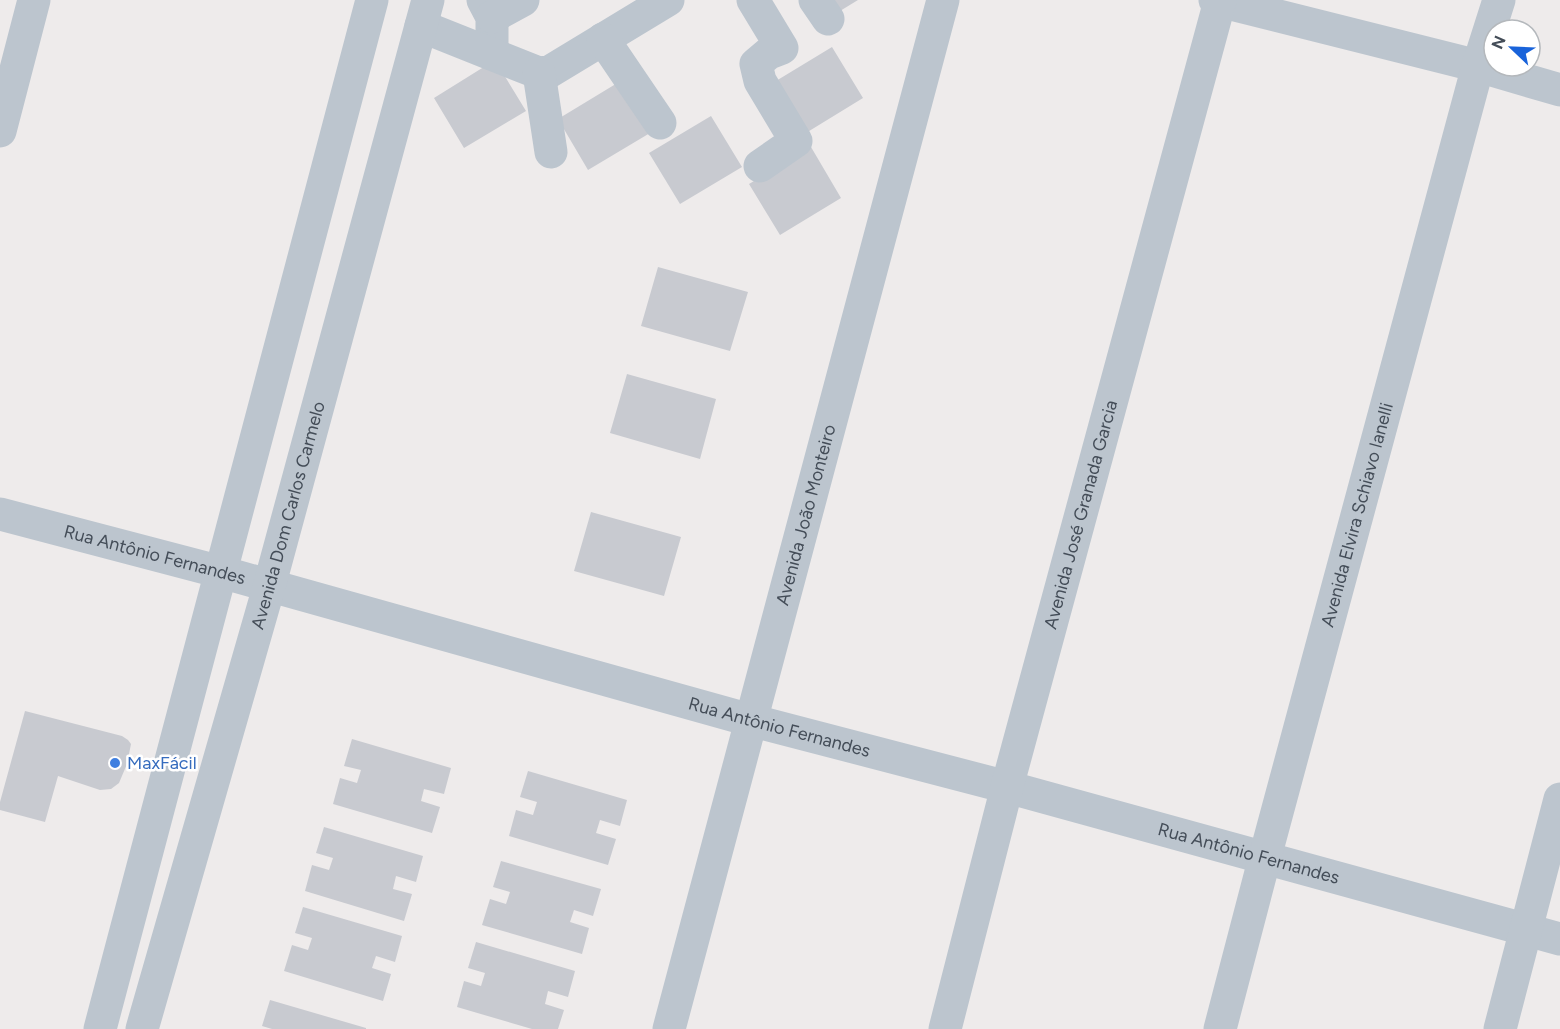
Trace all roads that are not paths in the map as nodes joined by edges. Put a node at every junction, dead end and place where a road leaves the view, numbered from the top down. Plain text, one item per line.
1 (34, 0) edge
2 (372, 0) edge
3 (523, 0) edge
4 (668, 0) edge
5 (753, 0) edge
6 (943, 0) edge
7 (1499, 0) edge
8 (1217, 1) edge
9 (487, 8) edge
10 (424, 13) edge
11 (603, 39) junction
12 (492, 54) junction
13 (1478, 66) junction
14 (539, 73) junction
15 (1560, 90) edge
16 (660, 123) dead end
17 (0, 131) edge
18 (551, 152) dead end
19 (760, 166) dead end
20 (314, 221) junction
21 (364, 233) junction
22 (0, 514) edge
23 (221, 572) junction
24 (270, 586) junction
25 (750, 720) junction
26 (1007, 787) junction
27 (1560, 800) edge
28 (1264, 857) junction
29 (1526, 929) junction
30 (1560, 939) edge
31 (100, 1029) edge
32 (142, 1029) edge
33 (669, 1029) edge
34 (945, 1029) edge
35 (1220, 1029) edge
36 (1500, 1029) edge

1 - 17 street
2 - 20 street
3 - 9 street
4 - 11 street
5 - 19 street
6 - 25 street, Avenida João Monteiro
7 - 13 street, Avenida Elvira Schiavo Ianelli
8 - 13 street
8 - 26 street, Avenida José Granada Garcia
9 - 12 street
10 - 12 street
10 - 21 street, Avenida Dom Carlos Carmelo
11 - 14 street
11 - 16 street
12 - 14 street
13 - 15 street
13 - 28 street, Avenida Elvira Schiavo Ianelli
14 - 18 street
20 - 21 street
20 - 23 street
21 - 24 street, Avenida Dom Carlos Carmelo
22 - 23 street, Rua Antônio Fernandes
23 - 24 street, Rua Antônio Fernandes
23 - 31 street
24 - 25 street, Rua Antônio Fernandes
24 - 32 street, Avenida Dom Carlos Carmelo
25 - 26 street, Rua Antônio Fernandes
25 - 33 street, Avenida João Monteiro
26 - 28 street, Rua Antônio Fernandes
26 - 34 street, Avenida José Granada Garcia
27 - 29 street
28 - 29 street, Rua Antônio Fernandes
28 - 35 street, Avenida Elvira Schiavo Ianelli
29 - 30 street, Rua Antônio Fernandes
29 - 36 street

